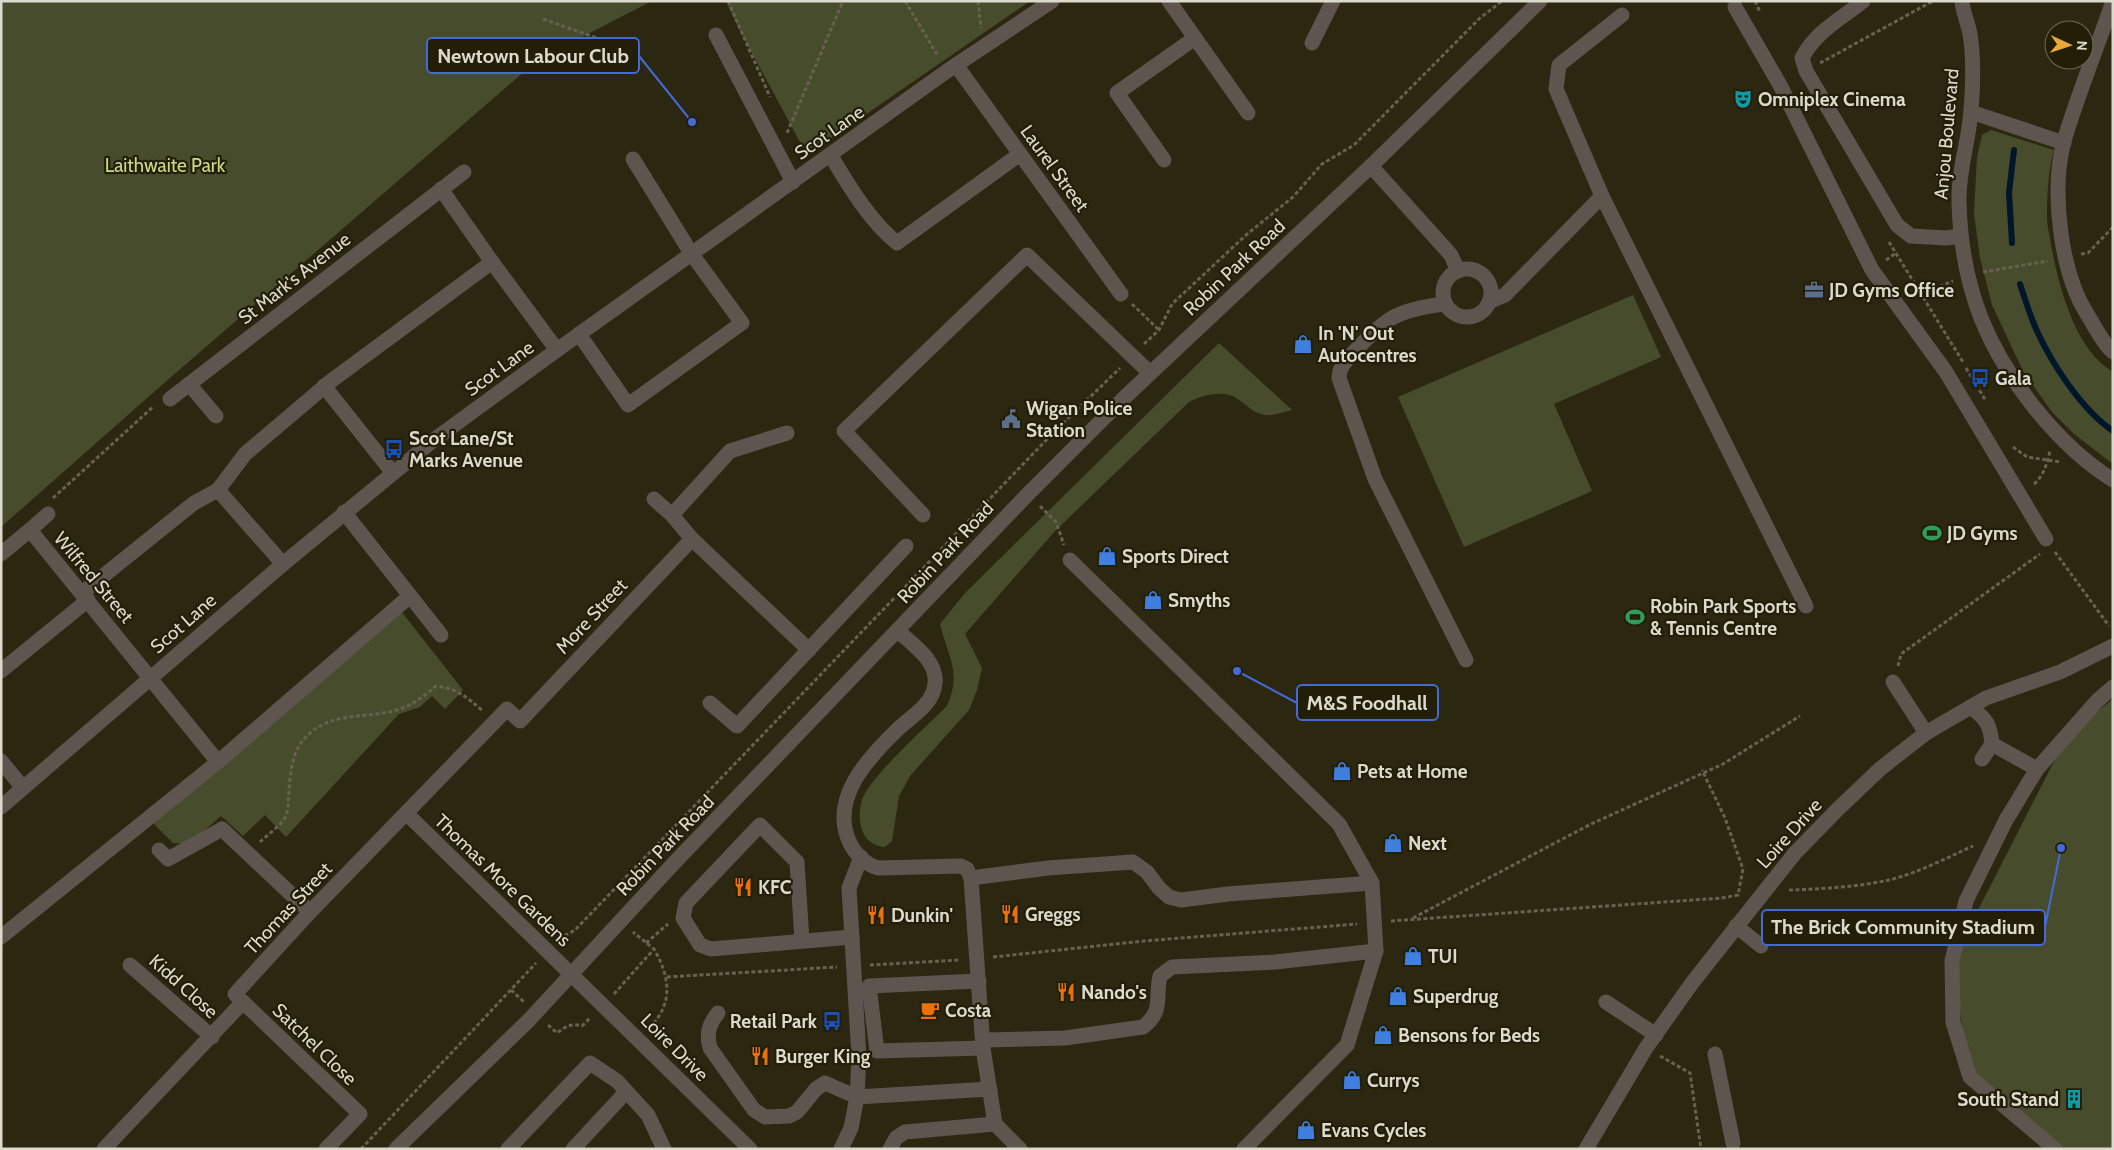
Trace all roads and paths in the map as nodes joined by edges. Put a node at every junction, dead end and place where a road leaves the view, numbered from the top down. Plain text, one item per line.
1 (728, 1) edge
2 (843, 1) edge
3 (905, 1) edge
4 (978, 1) edge
5 (1052, 1) edge
6 (1169, 1) edge
7 (1333, 1) edge
8 (1502, 1) edge
9 (1540, 1) edge
10 (1755, 1) edge
11 (1863, 1) edge
12 (1933, 1) edge
13 (2113, 1) edge
14 (1960, 4) edge
15 (1735, 8) dead end
16 (1622, 14) dead end
17 (1764, 18) dead end
18 (543, 20) dead end
19 (716, 35) dead end
20 (1195, 38) junction
21 (1312, 43) dead end
22 (983, 47) junction
23 (625, 48) dead end
24 (952, 68) junction
25 (1806, 71) junction
26 (771, 99) dead end
27 (1971, 112) junction
28 (1248, 113) dead end
29 (783, 125) dead end
30 (2064, 143) junction
31 (1020, 154) junction
32 (831, 156) junction
33 (633, 159) dead end
34 (1164, 160) dead end
35 (1371, 166) junction
36 (464, 172) dead end
37 (793, 182) junction
38 (441, 189) junction
39 (1602, 196) junction
40 (2113, 228) edge
41 (1961, 236) junction
42 (1886, 237) dead end
43 (692, 253) junction
44 (2064, 259) junction
45 (492, 262) junction
46 (1458, 271) junction
47 (1969, 276) junction
48 (1121, 294) joint
49 (1923, 297) junction
50 (1489, 302) junction
51 (1445, 304) junction
52 (1159, 330) junction
53 (579, 334) junction
54 (557, 350) junction
55 (2113, 352) edge
56 (1133, 356) junction
57 (1150, 373) junction
58 (189, 384) junction
59 (324, 386) junction
60 (170, 399) joint
61 (1989, 406) dead end
62 (216, 416) dead end
63 (787, 433) dead end
64 (2061, 438) junction
65 (2008, 440) dead end
66 (2048, 460) junction
67 (2063, 464) dead end
68 (393, 473) junction
69 (2113, 480) edge
70 (218, 490) junction
71 (1028, 494) junction
72 (2019, 494) junction
73 (654, 500) dead end
74 (344, 512) junction
75 (48, 514) joint
76 (672, 515) junction
77 (923, 515) dead end
78 (30, 530) junction
79 (692, 539) junction
80 (2048, 543) junction
81 (906, 546) dead end
82 (1, 554) edge
83 (1070, 560) joint
84 (282, 564) junction
85 (85, 596) junction
86 (410, 596) junction
87 (1806, 606) dead end
88 (2109, 626) dead end
89 (898, 631) junction
90 (441, 635) dead end
91 (2113, 646) edge
92 (808, 650) junction
93 (1466, 660) dead end
94 (1, 671) edge
95 (151, 678) junction
96 (1893, 682) joint
97 (2113, 687) edge
98 (710, 702) dead end
99 (1971, 707) junction
100 (1800, 716) dead end
101 (520, 721) joint
102 (496, 722) junction
103 (1926, 734) junction
104 (1992, 744) junction
105 (1982, 759) dead end
106 (1, 762) edge
107 (218, 762) junction
108 (2037, 769) junction
109 (1702, 772) junction
110 (23, 788) junction
111 (1, 807) edge
112 (407, 814) junction
113 (1998, 835) junction
114 (158, 850) dead end
115 (248, 853) junction
116 (860, 857) junction
117 (971, 878) junction
118 (1372, 883) junction
119 (1764, 892) junction
120 (310, 912) junction
121 (683, 918) junction
122 (1410, 920) junction
123 (1374, 923) junction
124 (1736, 926) junction
125 (562, 936) dead end
126 (638, 936) dead end
127 (1, 937) edge
128 (852, 937) junction
129 (802, 941) junction
130 (646, 943) junction
131 (1761, 946) dead end
132 (654, 949) junction
133 (1376, 951) junction
134 (977, 959) junction
135 (130, 965) dead end
136 (853, 966) junction
137 (529, 971) dead end
138 (572, 974) junction
139 (667, 977) junction
140 (979, 981) junction
141 (625, 983) dead end
142 (243, 1002) junction
143 (1606, 1002) dead end
144 (718, 1013) dead end
145 (654, 1022) dead end
146 (582, 1026) dead end
147 (557, 1032) dead end
148 (1656, 1035) junction
149 (212, 1038) junction
150 (983, 1044) junction
151 (1646, 1048) junction
152 (1715, 1054) dead end
153 (990, 1089) junction
154 (626, 1092) junction
155 (857, 1097) junction
156 (995, 1124) junction
157 (1733, 1143) dead end
158 (104, 1149) edge
159 (326, 1149) edge
160 (361, 1149) edge
161 (396, 1149) edge
162 (508, 1149) edge
163 (573, 1149) edge
164 (664, 1149) edge
165 (750, 1149) edge
166 (841, 1149) edge
167 (890, 1149) edge
168 (1020, 1149) edge
169 (1244, 1149) edge
170 (1586, 1149) edge
171 (1701, 1149) edge
172 (2055, 1149) edge

1 - 26 path
2 - 29 path
3 - 24 path
4 - 22 path
5 - 22 street, Scot Lane
6 - 20 street
7 - 21 street
8 - 52 path
9 - 35 street, Robin Park Road
10 - 17 path
11 - 25 street
12 - 25 path
13 - 30 street
14 - 27 street, Anjou Boulevard
15 - 72 street
16 - 39 street
18 - 23 path
19 - 37 street
20 - 28 street
20 - 34 street
22 - 24 street, Scot Lane
24 - 31 street, Laurel Street
24 - 32 street, Scot Lane
25 - 41 street
27 - 30 street
27 - 41 street, Anjou Boulevard
30 - 44 street
31 - 32 street
31 - 48 street, Laurel Street
32 - 37 street, Scot Lane
33 - 43 street
35 - 46 street
35 - 57 street, Robin Park Road
36 - 38 street, St Mark's Avenue
37 - 43 street, Scot Lane
38 - 45 street
38 - 58 street, St Mark's Avenue
39 - 50 street
39 - 87 street
40 - 44 path
41 - 47 street, Anjou Boulevard
42 - 49 path
43 - 53 street, Scot Lane
43 - 53 street
44 - 47 path
44 - 55 street
45 - 54 street
45 - 59 street
46 - 50 street
46 - 51 street
47 - 49 path
47 - 64 street, Anjou Boulevard
48 - 52 path
49 - 61 path
50 - 51 street
51 - 93 street
52 - 56 path
53 - 54 street, Scot Lane
54 - 68 street, Scot Lane
56 - 57 street
56 - 77 street
56 - 125 path
57 - 71 street, Robin Park Road
58 - 60 street, St Mark's Avenue
58 - 62 street
59 - 68 street
59 - 70 street
60 - 75 path
63 - 76 street
64 - 66 path
64 - 69 street, Anjou Boulevard
65 - 66 path
66 - 67 path
66 - 72 path
68 - 74 street, Scot Lane
70 - 84 street
70 - 85 street
71 - 83 path
71 - 89 street, Robin Park Road
72 - 80 street
73 - 76 street
74 - 84 street, Scot Lane
74 - 86 street
75 - 78 street
76 - 79 street
78 - 82 street, Wilfred Street
78 - 85 street, Wilfred Street
79 - 92 street
79 - 101 street, More Street
80 - 88 path
80 - 96 path
81 - 92 street
83 - 118 street
84 - 95 street, Scot Lane
85 - 94 street
85 - 95 street, Wilfred Street
86 - 90 street
86 - 107 street
89 - 116 street
89 - 138 street, Robin Park Road
91 - 99 street, Loire Drive
92 - 98 street
95 - 107 street, Wilfred Street
95 - 110 street, Scot Lane
96 - 103 street
97 - 108 street
99 - 103 street, Loire Drive
99 - 104 street
100 - 109 path
101 - 102 street, Thomas Street
102 - 112 street, Thomas Street
102 - 115 path
103 - 119 street, Loire Drive
104 - 105 street
104 - 108 street
106 - 110 street
107 - 127 street
108 - 113 street
109 - 122 path
109 - 122 path
110 - 111 street, Scot Lane
112 - 120 street, Thomas Street
112 - 138 street, Thomas More Gardens
113 - 119 path
113 - 172 street
114 - 115 street
115 - 120 street
116 - 117 street
116 - 128 street
117 - 118 street
117 - 134 street
118 - 123 street
119 - 124 street, Loire Drive
120 - 142 street, Thomas Street
121 - 129 street
121 - 129 street
121 - 130 path
122 - 123 path
123 - 133 street
123 - 134 path
124 - 131 street
124 - 148 street, Loire Drive
126 - 130 path
128 - 129 street
128 - 136 street
130 - 132 path
132 - 139 path
132 - 141 path
133 - 150 street
133 - 169 street
134 - 136 path
134 - 140 street
135 - 149 street, Kidd Close
136 - 139 path
136 - 155 street
137 - 160 path
138 - 161 street, Robin Park Road
138 - 165 street, Loire Drive
139 - 145 path
140 - 150 street
140 - 150 street
142 - 149 street
142 - 159 street, Satchel Close
143 - 148 street
144 - 155 street
146 - 147 path
148 - 151 street, Loire Drive
149 - 158 street
150 - 153 street
151 - 170 street, Loire Drive
151 - 171 path
152 - 157 street
153 - 155 street
153 - 156 street
154 - 162 street
154 - 163 street
154 - 164 street
155 - 166 street
156 - 167 street
156 - 168 street

